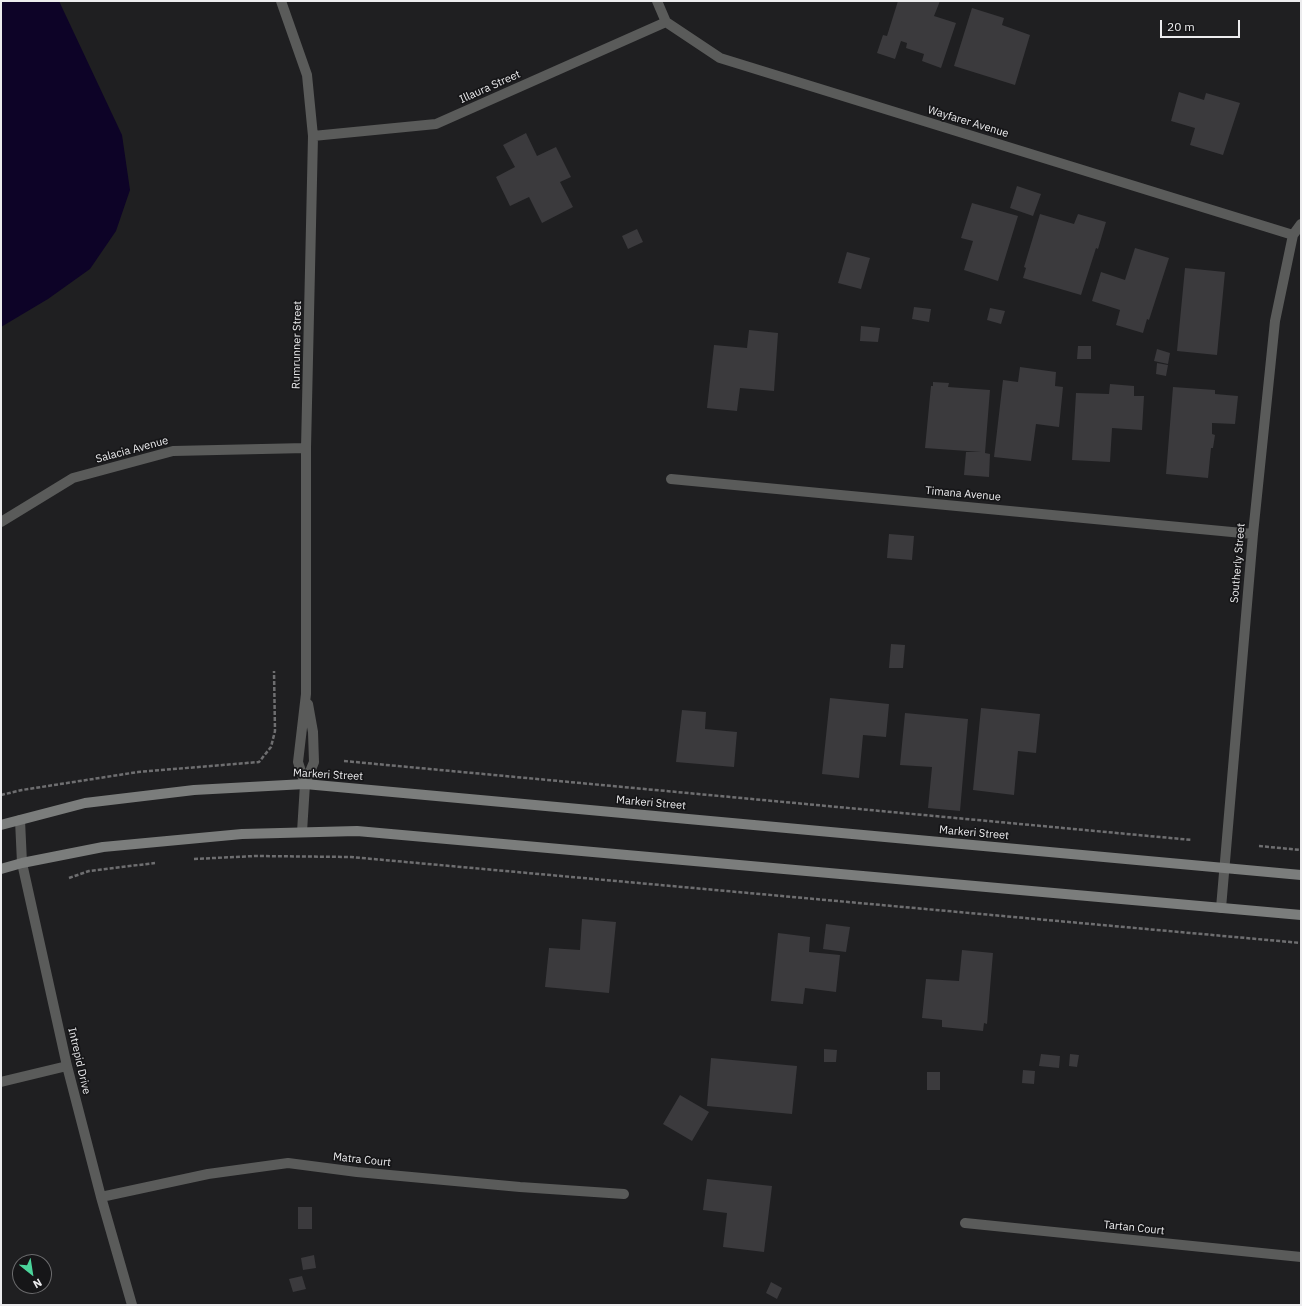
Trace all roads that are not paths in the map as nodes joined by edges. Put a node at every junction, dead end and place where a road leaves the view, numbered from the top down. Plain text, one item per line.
1 (281, 1) edge
2 (657, 1) edge
3 (666, 22) junction
4 (313, 136) junction
5 (1301, 224) edge
6 (1293, 235) junction
7 (306, 448) junction
8 (671, 479) dead end
9 (1, 522) edge
10 (1253, 534) junction
11 (306, 694) junction
12 (305, 784) junction
13 (20, 820) junction
14 (1, 825) edge
15 (302, 832) junction
16 (22, 863) junction
17 (1224, 868) junction
18 (1, 869) edge
19 (1301, 875) edge
20 (1221, 908) junction
21 (1301, 915) edge
22 (67, 1066) junction
23 (1, 1082) edge
24 (624, 1194) dead end
25 (101, 1197) junction
26 (965, 1222) dead end
27 (1301, 1257) edge
28 (132, 1305) edge

1 - 4 street, Rumrunner Street
2 - 3 street
3 - 4 street, Illaura Street
3 - 6 street, Wayfarer Avenue
4 - 7 street, Rumrunner Street
5 - 6 street, Southerly Street
6 - 10 street, Southerly Street
7 - 9 street, Salacia Avenue
7 - 11 street, Rumrunner Street
8 - 10 street, Timana Avenue
10 - 17 street, Southerly Street
11 - 12 street, Rumrunner Street
11 - 12 street, Rumrunner Street
12 - 13 main road, Markeri Street
12 - 15 street, Rumrunner Street
12 - 17 main road, Markeri Street
13 - 14 main road, Markeri Street
13 - 16 street, Intrepid Drive
15 - 16 main road
15 - 20 main road
16 - 18 main road
16 - 22 street, Intrepid Drive
17 - 19 main road, Markeri Street
17 - 20 street, Southerly Street
20 - 21 main road
22 - 23 street
22 - 25 street, Intrepid Drive
24 - 25 street, Matra Court
25 - 28 street, Intrepid Drive
26 - 27 street, Tartan Court

